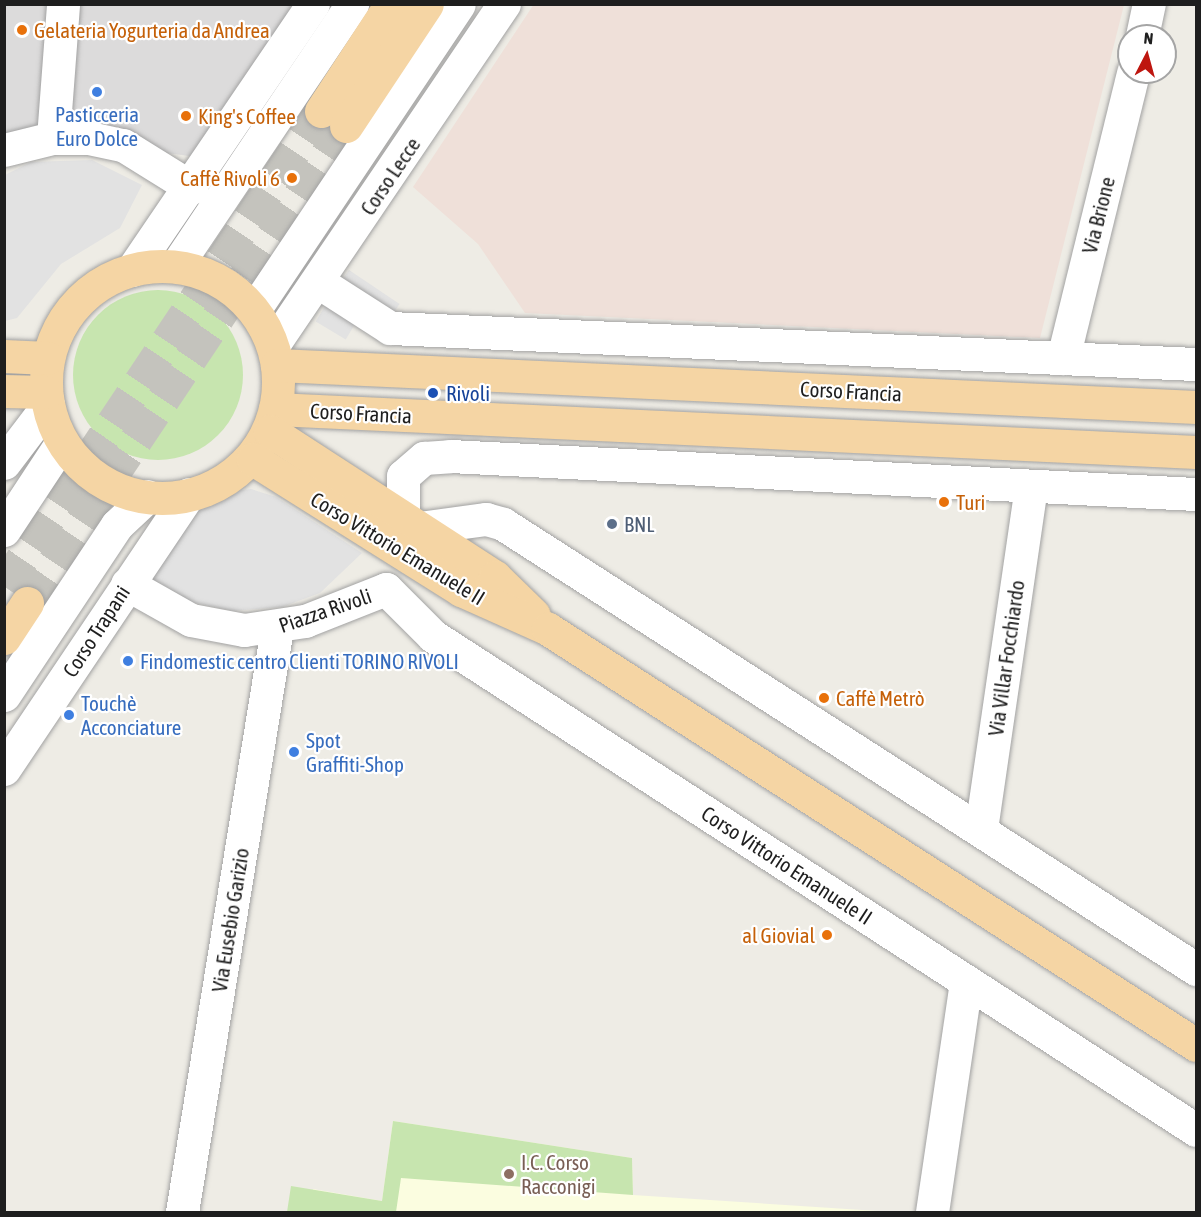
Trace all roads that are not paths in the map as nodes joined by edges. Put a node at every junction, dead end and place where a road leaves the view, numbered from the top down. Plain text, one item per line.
1 (63, 4) edge
2 (290, 4) edge
3 (313, 4) edge
4 (352, 4) edge
5 (391, 4) edge
6 (427, 4) edge
7 (459, 4) edge
8 (504, 4) edge
9 (1149, 4) edge
10 (1145, 24) edge
11 (283, 50) junction
12 (1130, 84) edge
13 (53, 138) junction
14 (4, 150) edge
15 (192, 188) junction
16 (176, 266) junction
17 (132, 270) junction
18 (320, 283) junction
19 (254, 310) junction
20 (390, 328) junction
21 (556, 336) junction
22 (275, 355) junction
23 (4, 356) edge
24 (48, 358) junction
25 (1063, 358) junction
26 (1197, 364) edge
27 (452, 373) junction
28 (505, 376) junction
29 (4, 390) edge
30 (47, 399) junction
31 (1197, 407) edge
32 (273, 420) junction
33 (518, 422) junction
34 (62, 442) junction
35 (6, 449) edge
36 (1197, 452) edge
37 (253, 459) junction
38 (576, 461) junction
39 (1031, 487) junction
40 (189, 494) junction
41 (1197, 494) edge
42 (148, 496) junction
43 (411, 524) junction
44 (4, 530) edge
45 (393, 551) junction
46 (127, 584) junction
47 (386, 589) junction
48 (27, 603) tunnel mouth
49 (277, 628) junction
50 (548, 629) junction
51 (4, 638) edge
52 (4, 695) edge
53 (4, 769) edge
54 (981, 830) junction
55 (1197, 969) edge
56 (966, 981) junction
57 (1197, 1045) edge
58 (1197, 1130) edge
59 (182, 1212) edge
60 (932, 1212) edge

1 - 13 street
2 - 11 street
3 - 11 street
4 - 16 street
5 - 6 main road
7 - 19 street, Corso Lecce
8 - 18 street, Corso Lecce
9 - 10 street
11 - 15 street
12 - 25 street, Via Brione
13 - 14 street
13 - 15 street
15 - 17 street
16 - 17 main road
16 - 19 main road
17 - 24 main road
18 - 20 street, Corso Francia
18 - 22 street, Corso Lecce
19 - 22 main road
20 - 21 street, Corso Francia
20 - 27 street, Corso Francia
21 - 25 street, Corso Francia
21 - 28 street
22 - 27 main road, Corso Francia
22 - 32 main road
23 - 24 main road
24 - 30 main road
25 - 26 street, Corso Francia
27 - 28 main road, Corso Francia
28 - 31 main road, Corso Francia
29 - 30 main road
30 - 34 main road
30 - 35 street
32 - 33 main road, Corso Francia
32 - 37 main road
32 - 43 main road, Corso Vittorio Emanuele II
33 - 36 main road, Corso Francia
33 - 38 street
34 - 42 main road
34 - 44 street
37 - 40 main road
37 - 45 main road, Corso Vittorio Emanuele II
38 - 39 street
38 - 43 street
39 - 41 street
39 - 54 street, Via Villar Focchiardo
40 - 42 main road
40 - 46 street, Corso Trapani
42 - 52 street, Corso Trapani
43 - 50 main road, Corso Vittorio Emanuele II
43 - 54 street, Corso Vittorio Emanuele II
45 - 47 street, Piazza Rivoli
45 - 50 main road, Corso Vittorio Emanuele II
46 - 49 street, Piazza Rivoli
46 - 53 street, Corso Trapani
47 - 49 street, Piazza Rivoli
47 - 56 street, Corso Vittorio Emanuele II
48 - 51 main road
49 - 59 street, Via Eusebio Garizio
50 - 57 main road, Corso Vittorio Emanuele II
54 - 55 street, Corso Vittorio Emanuele II
56 - 58 street, Corso Vittorio Emanuele II
56 - 60 street

